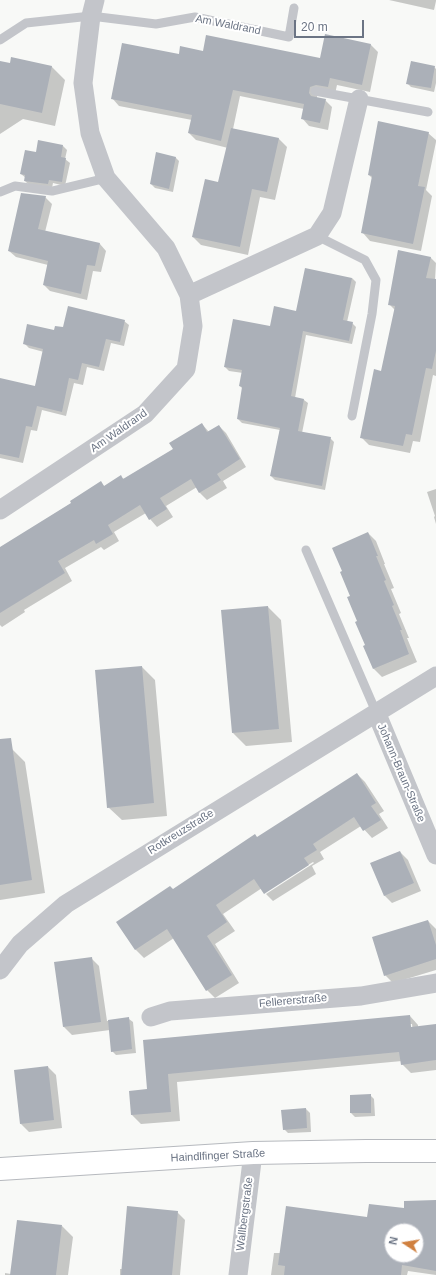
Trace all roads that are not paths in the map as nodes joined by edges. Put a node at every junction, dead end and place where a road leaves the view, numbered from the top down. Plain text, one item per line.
1 (93, 8) edge
2 (294, 8) dead end
3 (0, 40) edge
4 (315, 91) dead end
5 (359, 99) junction
6 (428, 112) dead end
7 (106, 178) junction
8 (0, 192) edge
9 (317, 236) junction
10 (189, 295) junction
11 (352, 416) dead end
12 (0, 510) edge
13 (306, 550) dead end
14 (436, 676) edge
15 (376, 712) junction
16 (436, 856) edge
17 (0, 970) edge
18 (436, 983) edge
19 (151, 1017) dead end
20 (436, 1151) edge
21 (253, 1153) junction
22 (0, 1169) edge
23 (238, 1275) edge

1 - 2 lane, Am Waldrand
1 - 3 lane, Am Waldrand
1 - 7 street, Am Waldrand
4 - 5 lane
5 - 6 lane
5 - 9 street
7 - 8 lane
7 - 10 street, Am Waldrand
9 - 10 street
9 - 11 lane
10 - 12 street, Am Waldrand
13 - 15 lane
14 - 15 street, Rotkreuzstraße
15 - 16 street, Johann-Braun-Straße
15 - 17 street, Rotkreuzstraße
18 - 19 street, Fellererstraße
20 - 21 street, Haindlfinger Straße
21 - 22 street, Haindlfinger Straße
21 - 23 street, Wallbergstraße

